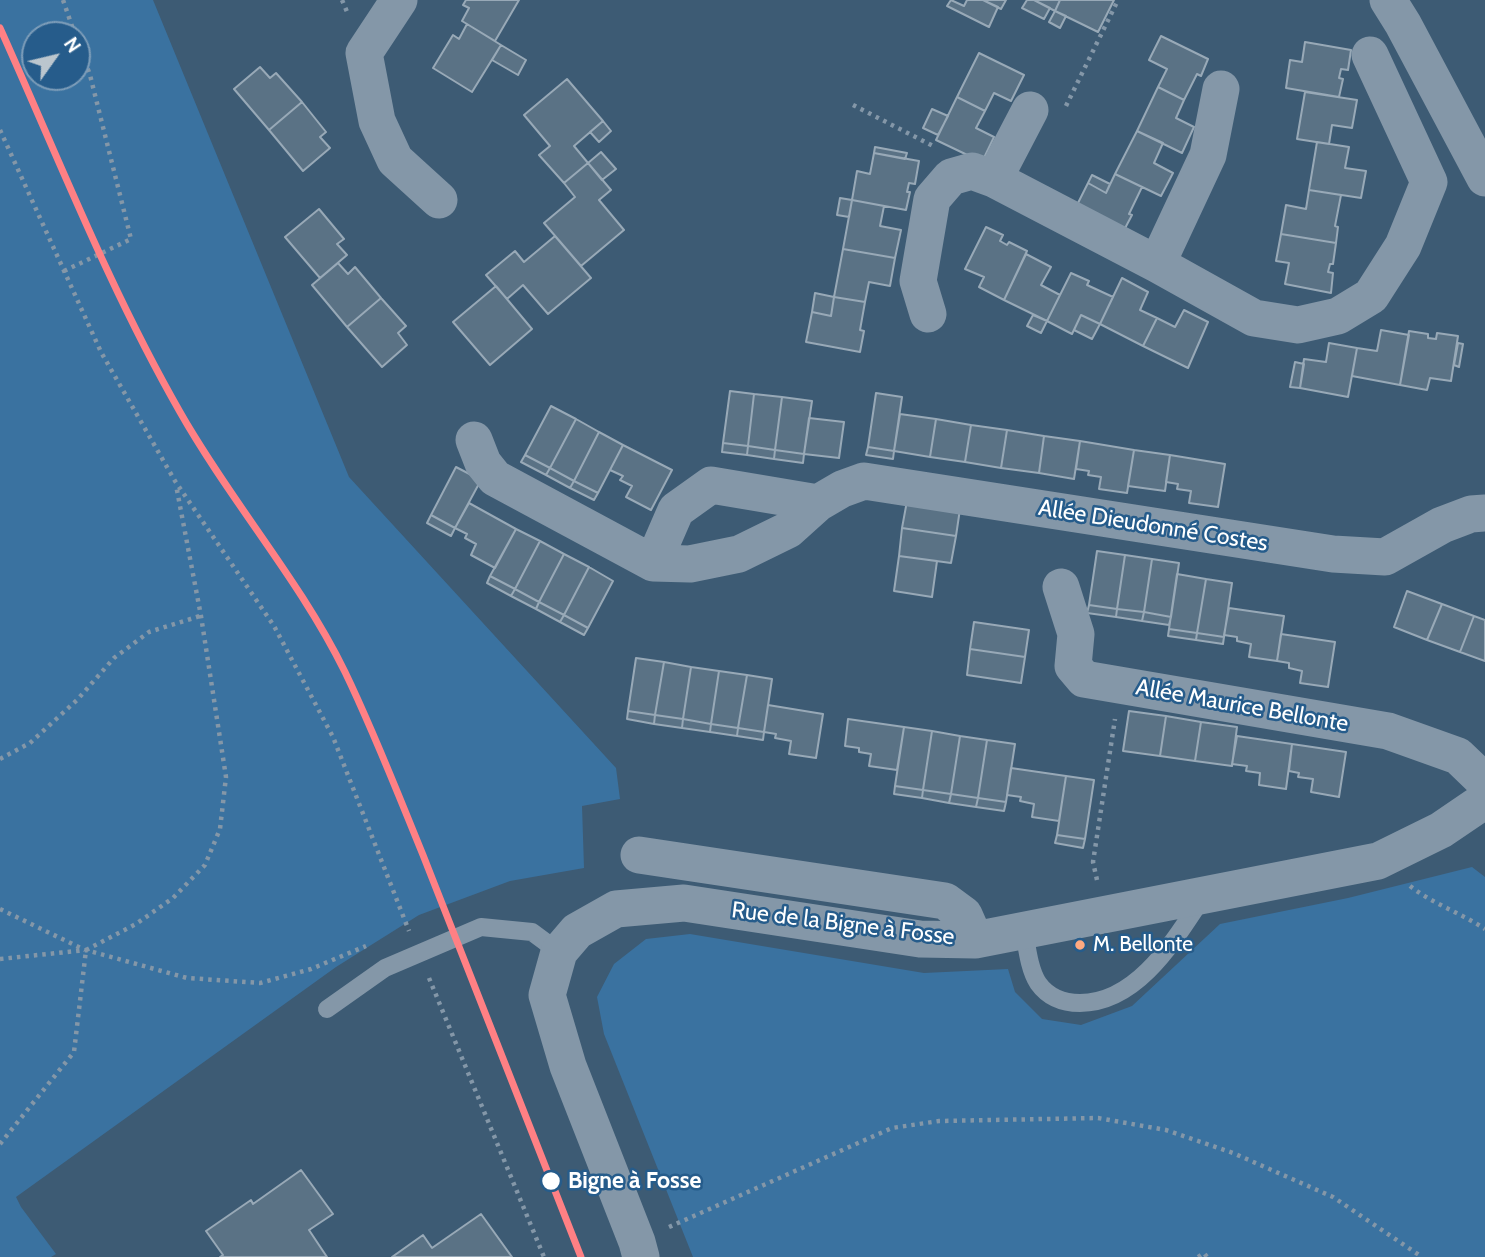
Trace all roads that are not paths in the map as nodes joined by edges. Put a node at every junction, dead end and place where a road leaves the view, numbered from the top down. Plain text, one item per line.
1 (399, 0) edge
2 (1388, 0) edge
3 (1370, 55) dead end
4 (1221, 89) dead end
5 (1028, 112) road end
6 (983, 175) junction
7 (1484, 177) edge
8 (1429, 182) junction
9 (439, 200) dead end
10 (1157, 264) junction
11 (928, 314) dead end
12 (474, 440) dead end
13 (818, 503) junction
14 (1485, 513) edge
15 (653, 563) junction
16 (1061, 587) dead end
17 (1485, 782) edge
18 (1485, 800) edge
19 (639, 855) dead end
20 (1205, 895) junction
21 (1024, 931) junction
22 (975, 940) junction
23 (559, 952) junction
24 (327, 1009) dead end
25 (639, 1249) edge

1 - 9 street
2 - 7 street
3 - 8 street
4 - 10 street
5 - 6 street
6 - 10 street
6 - 11 street
7 - 8 street
8 - 10 street
12 - 15 street, Allée Dieudonné Costes
13 - 14 street, Allée Dieudonné Costes
13 - 15 street, Allée Dieudonné Costes
13 - 15 street
16 - 17 street, Allée Maurice Bellonte
18 - 20 street, Rue de la Bigne à Fosse
19 - 22 street
20 - 21 street, Rue de la Bigne à Fosse
20 - 21 lane
21 - 22 street, Rue de la Bigne à Fosse
22 - 23 street, Rue de la Bigne à Fosse
23 - 24 lane
23 - 25 street, Rue de la Bigne à Fosse

